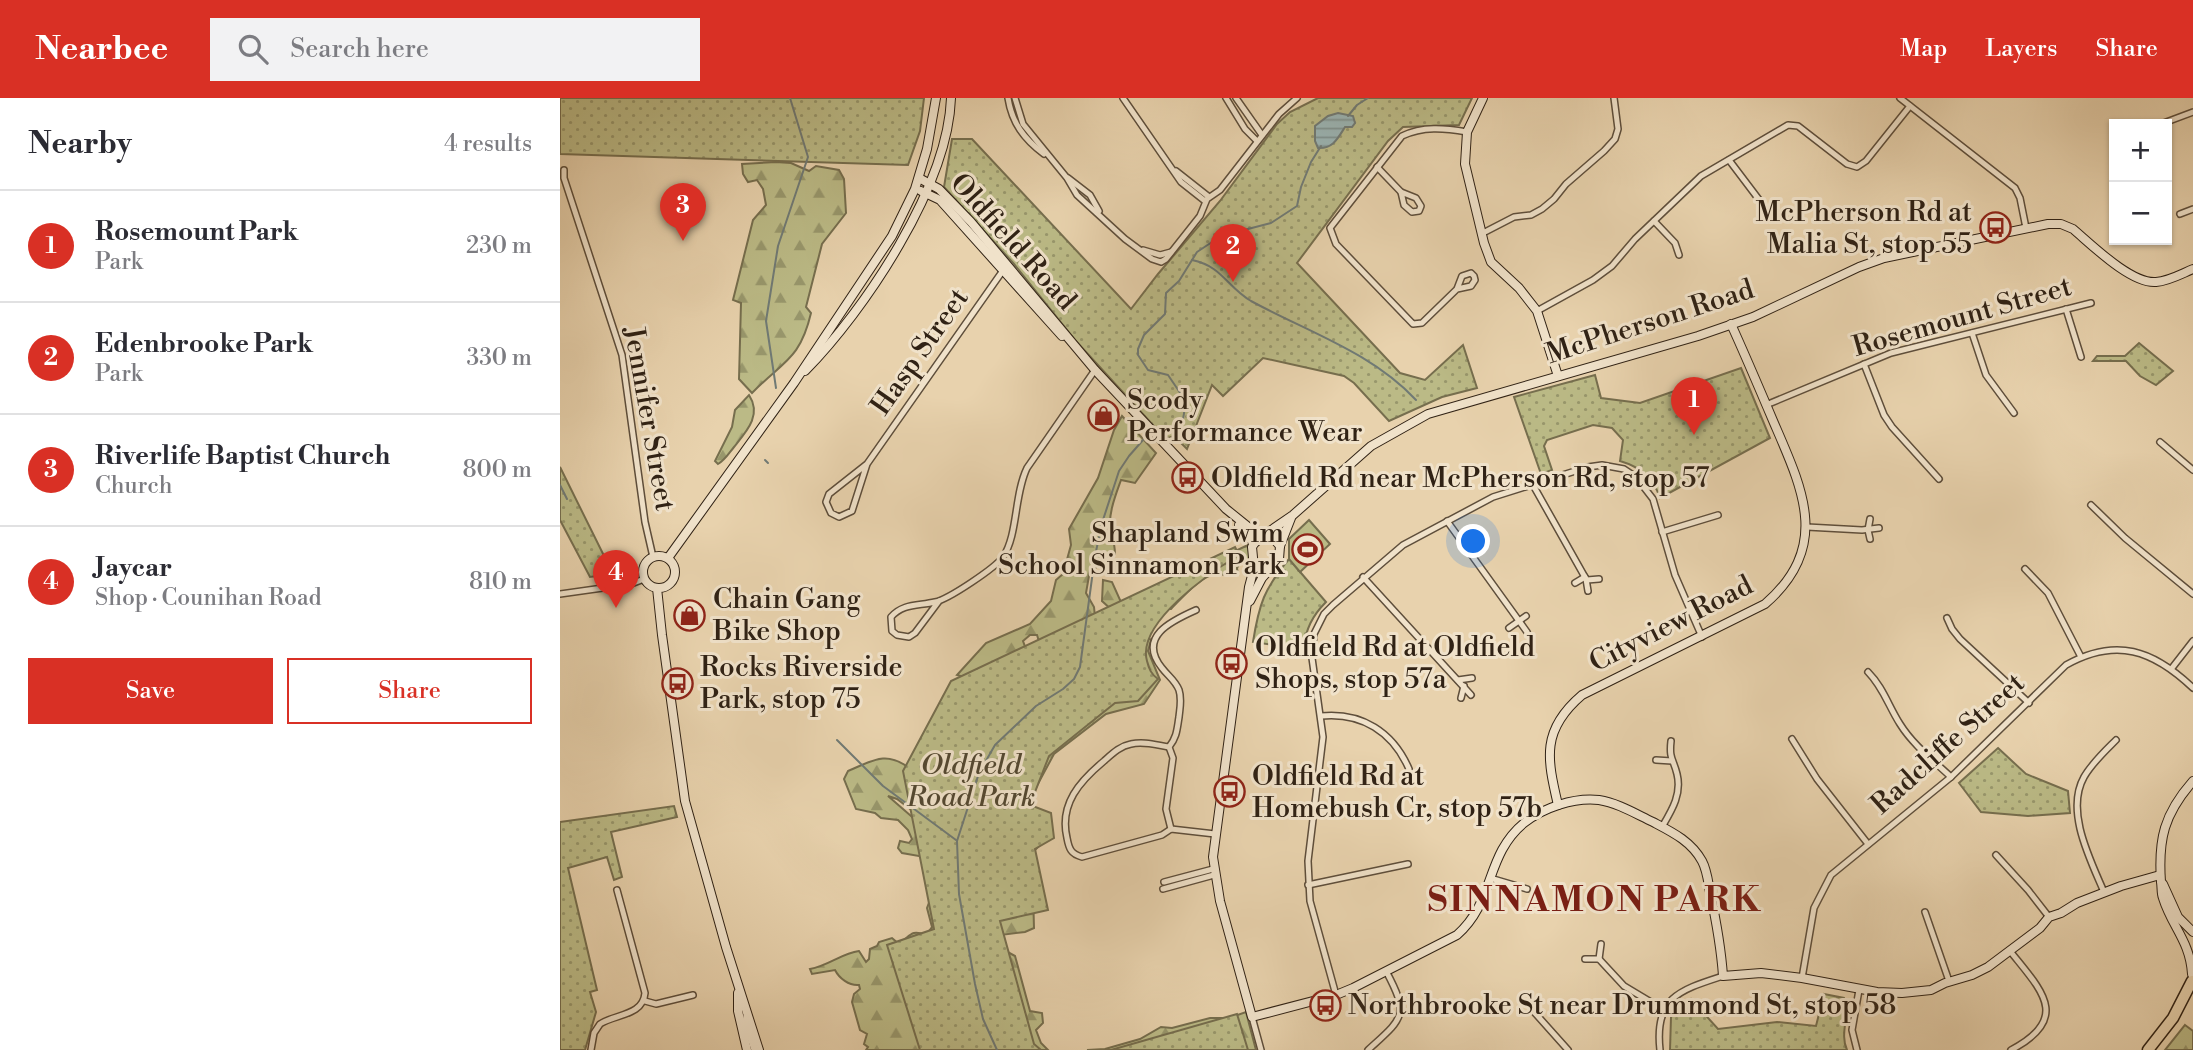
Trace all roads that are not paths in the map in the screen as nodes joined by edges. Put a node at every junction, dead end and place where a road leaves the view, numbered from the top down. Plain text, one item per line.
1 (936, 98) edge
2 (951, 98) edge
3 (1007, 98) edge
4 (1015, 98) edge
5 (1123, 98) edge
6 (1226, 98) edge
7 (1236, 98) edge
8 (1297, 98) edge
9 (1483, 98) edge
10 (1614, 98) edge
11 (1900, 98) edge
12 (1910, 106) junction
13 (2193, 112) edge
14 (2172, 120) edge
15 (1467, 132) junction
16 (1262, 135) junction
17 (1257, 141) junction
18 (1049, 158) junction
19 (1728, 160) junction
20 (1377, 167) junction
21 (564, 170) dead end
22 (919, 178) junction
23 (930, 182) junction
24 (915, 189) junction
25 (1401, 192) dead end
26 (926, 193) junction
27 (1207, 199) junction
28 (2193, 209) edge
29 (2180, 214) dead end
30 (1767, 217) dead end
31 (1654, 221) junction
32 (2026, 228) junction
33 (1483, 233) junction
34 (1679, 255) dead end
35 (1005, 268) junction
36 (2193, 269) edge
37 (1457, 289) dead end
38 (2091, 303) dead end
39 (2066, 309) junction
40 (1537, 311) junction
41 (1731, 324) junction
42 (1972, 333) junction
43 (2081, 357) dead end
44 (1864, 364) junction
45 (1095, 370) junction
46 (1558, 376) junction
47 (794, 383) junction
48 (1766, 405) junction
49 (2014, 413) dead end
50 (2160, 442) dead end
51 (867, 464) junction
52 (2193, 470) edge
53 (1939, 479) dead end
54 (1533, 485) junction
55 (2091, 505) dead end
56 (1293, 515) junction
57 (1718, 515) dead end
58 (1870, 519) dead end
59 (1447, 521) junction
60 (1807, 527) junction
61 (1879, 528) dead end
62 (1868, 530) junction
63 (1662, 532) junction
64 (1260, 539) junction
65 (1870, 540) dead end
66 (1280, 546) junction
67 (653, 557) junction
68 (668, 558) junction
69 (1254, 561) junction
70 (1273, 565) junction
71 (2025, 569) dead end
72 (1363, 577) junction
73 (644, 579) junction
74 (1586, 579) junction
75 (1599, 579) dead end
76 (1575, 583) dead end
77 (657, 589) junction
78 (1588, 591) dead end
79 (2193, 593) edge
80 (560, 594) edge
81 (939, 601) junction
82 (1248, 605) junction
83 (1196, 610) dead end
84 (1526, 616) dead end
85 (1947, 618) dead end
86 (1518, 621) junction
87 (1509, 628) dead end
88 (1527, 632) dead end
89 (1702, 637) junction
90 (2193, 641) edge
91 (2081, 657) junction
92 (2172, 668) junction
93 (1868, 672) dead end
94 (1472, 678) dead end
95 (1458, 680) junction
96 (1464, 686) junction
97 (2193, 688) edge
98 (1471, 695) dead end
99 (1461, 698) dead end
100 (2029, 703) junction
101 (1321, 716) junction
102 (1792, 739) dead end
103 (2116, 740) dead end
104 (1671, 741) dead end
105 (1169, 747) junction
106 (1656, 760) dead end
107 (1672, 761) junction
108 (1409, 769) dead end
109 (1951, 778) junction
110 (2193, 781) edge
111 (1558, 805) junction
112 (1662, 827) junction
113 (1171, 828) junction
114 (1215, 834) junction
115 (1868, 844) junction
116 (1996, 855) dead end
117 (1408, 863) dead end
118 (1213, 872) junction
119 (1490, 878) junction
120 (2161, 878) junction
121 (1164, 882) dead end
122 (1308, 885) junction
123 (1163, 889) dead end
124 (1527, 889) dead end
125 (617, 890) dead end
126 (2104, 892) junction
127 (1925, 912) dead end
128 (2049, 917) junction
129 (2193, 932) edge
130 (1601, 944) dead end
131 (2010, 951) junction
132 (1584, 959) dead end
133 (1599, 959) junction
134 (1386, 971) junction
135 (1723, 976) junction
136 (1802, 978) junction
137 (2192, 979) edge
138 (1949, 981) junction
139 (738, 984) junction
140 (1859, 990) junction
141 (694, 995) dead end
142 (1336, 995) junction
143 (645, 1001) junction
144 (746, 1009) junction
145 (1664, 1010) junction
146 (1535, 1013) dead end
147 (1252, 1017) junction
148 (591, 1050) edge
149 (747, 1050) edge
150 (754, 1050) edge
151 (759, 1050) edge
152 (1261, 1050) edge
153 (1368, 1050) edge
154 (1568, 1050) edge
155 (1660, 1050) edge
156 (1857, 1050) edge
157 (2011, 1050) edge
158 (2148, 1050) edge

1 - 22 street
2 - 23 street
3 - 18 street
4 - 18 street
5 - 27 street
6 - 17 street
7 - 16 street
8 - 16 street
9 - 15 street
10 - 33 street
11 - 12 street
12 - 19 street
12 - 32 street
13 - 14 street
15 - 20 street
15 - 33 street
16 - 17 street
17 - 27 street
18 - 27 street
19 - 30 street
19 - 31 street
20 - 25 street
20 - 37 street
21 - 67 street, Jennifer Street
22 - 23 street, Oldfield Road
22 - 24 street
23 - 26 street
23 - 35 street, Oldfield Road
24 - 26 street, Oldfield Road
24 - 47 street
26 - 35 street, Oldfield Road
26 - 47 street
28 - 29 street
31 - 34 street
31 - 40 street
32 - 36 street, McPherson Road
32 - 41 street, McPherson Road
33 - 40 street
35 - 45 street, Oldfield Road
35 - 51 street, Hasp Street
38 - 39 street, Rosemount Street
39 - 42 street, Rosemount Street
39 - 43 street
40 - 46 street
41 - 46 street, McPherson Road
41 - 48 street, Cityview Road
42 - 44 street, Rosemount Street
42 - 49 street
44 - 48 street, Rosemount Street
44 - 53 street
45 - 64 street, Oldfield Road
45 - 81 street
46 - 56 street, McPherson Road
47 - 68 street
48 - 60 street, Cityview Road
50 - 52 street
51 - 51 street, Hasp Street
54 - 59 street
54 - 63 street
54 - 74 street
55 - 79 street
56 - 64 street, McPherson Road
56 - 66 street
57 - 63 street
58 - 62 street
59 - 72 street
59 - 86 street
60 - 62 street
60 - 89 street, Cityview Road
61 - 62 street
62 - 65 street
63 - 89 street
64 - 66 street
64 - 69 street
66 - 70 street
67 - 68 street
67 - 73 street
68 - 77 street
69 - 70 street
69 - 82 street
70 - 82 street
71 - 91 street
72 - 95 street
72 - 101 street
73 - 77 street
73 - 80 street
74 - 75 street
74 - 76 street
74 - 78 street
77 - 139 street
81 - 81 street
82 - 114 street
83 - 105 street
84 - 86 street
85 - 100 street
86 - 87 street
86 - 88 street
89 - 111 street, Cityview Road
90 - 92 street
91 - 92 street, Radcliffe Street
91 - 100 street, Radcliffe Street
92 - 97 street, Radcliffe Street
93 - 109 street
94 - 95 street
95 - 96 street
96 - 98 street
96 - 99 street
100 - 109 street, Radcliffe Street
101 - 108 street
101 - 122 street
102 - 115 street
103 - 126 street
104 - 107 street
105 - 113 street
105 - 113 street
106 - 107 street
107 - 112 street
109 - 115 street, Radcliffe Street
110 - 120 street
111 - 112 street
111 - 119 street
112 - 135 street
113 - 114 street
114 - 118 street
115 - 136 street, Radcliffe Street
116 - 128 street
117 - 122 street
118 - 121 street
118 - 123 street
118 - 147 street
119 - 124 street
119 - 134 street
120 - 126 street
120 - 129 street
120 - 137 street
122 - 142 street
125 - 143 street
126 - 128 street
127 - 138 street
128 - 131 street
130 - 133 street
131 - 138 street
131 - 157 street
132 - 133 street
133 - 145 street
134 - 142 street
134 - 153 street
135 - 136 street
135 - 145 street
136 - 140 street
137 - 158 highway
138 - 140 street
139 - 144 street
139 - 149 street
140 - 156 street
141 - 143 street
142 - 147 street
143 - 148 street
144 - 150 street
144 - 151 street
145 - 155 street
146 - 154 street
147 - 152 street

